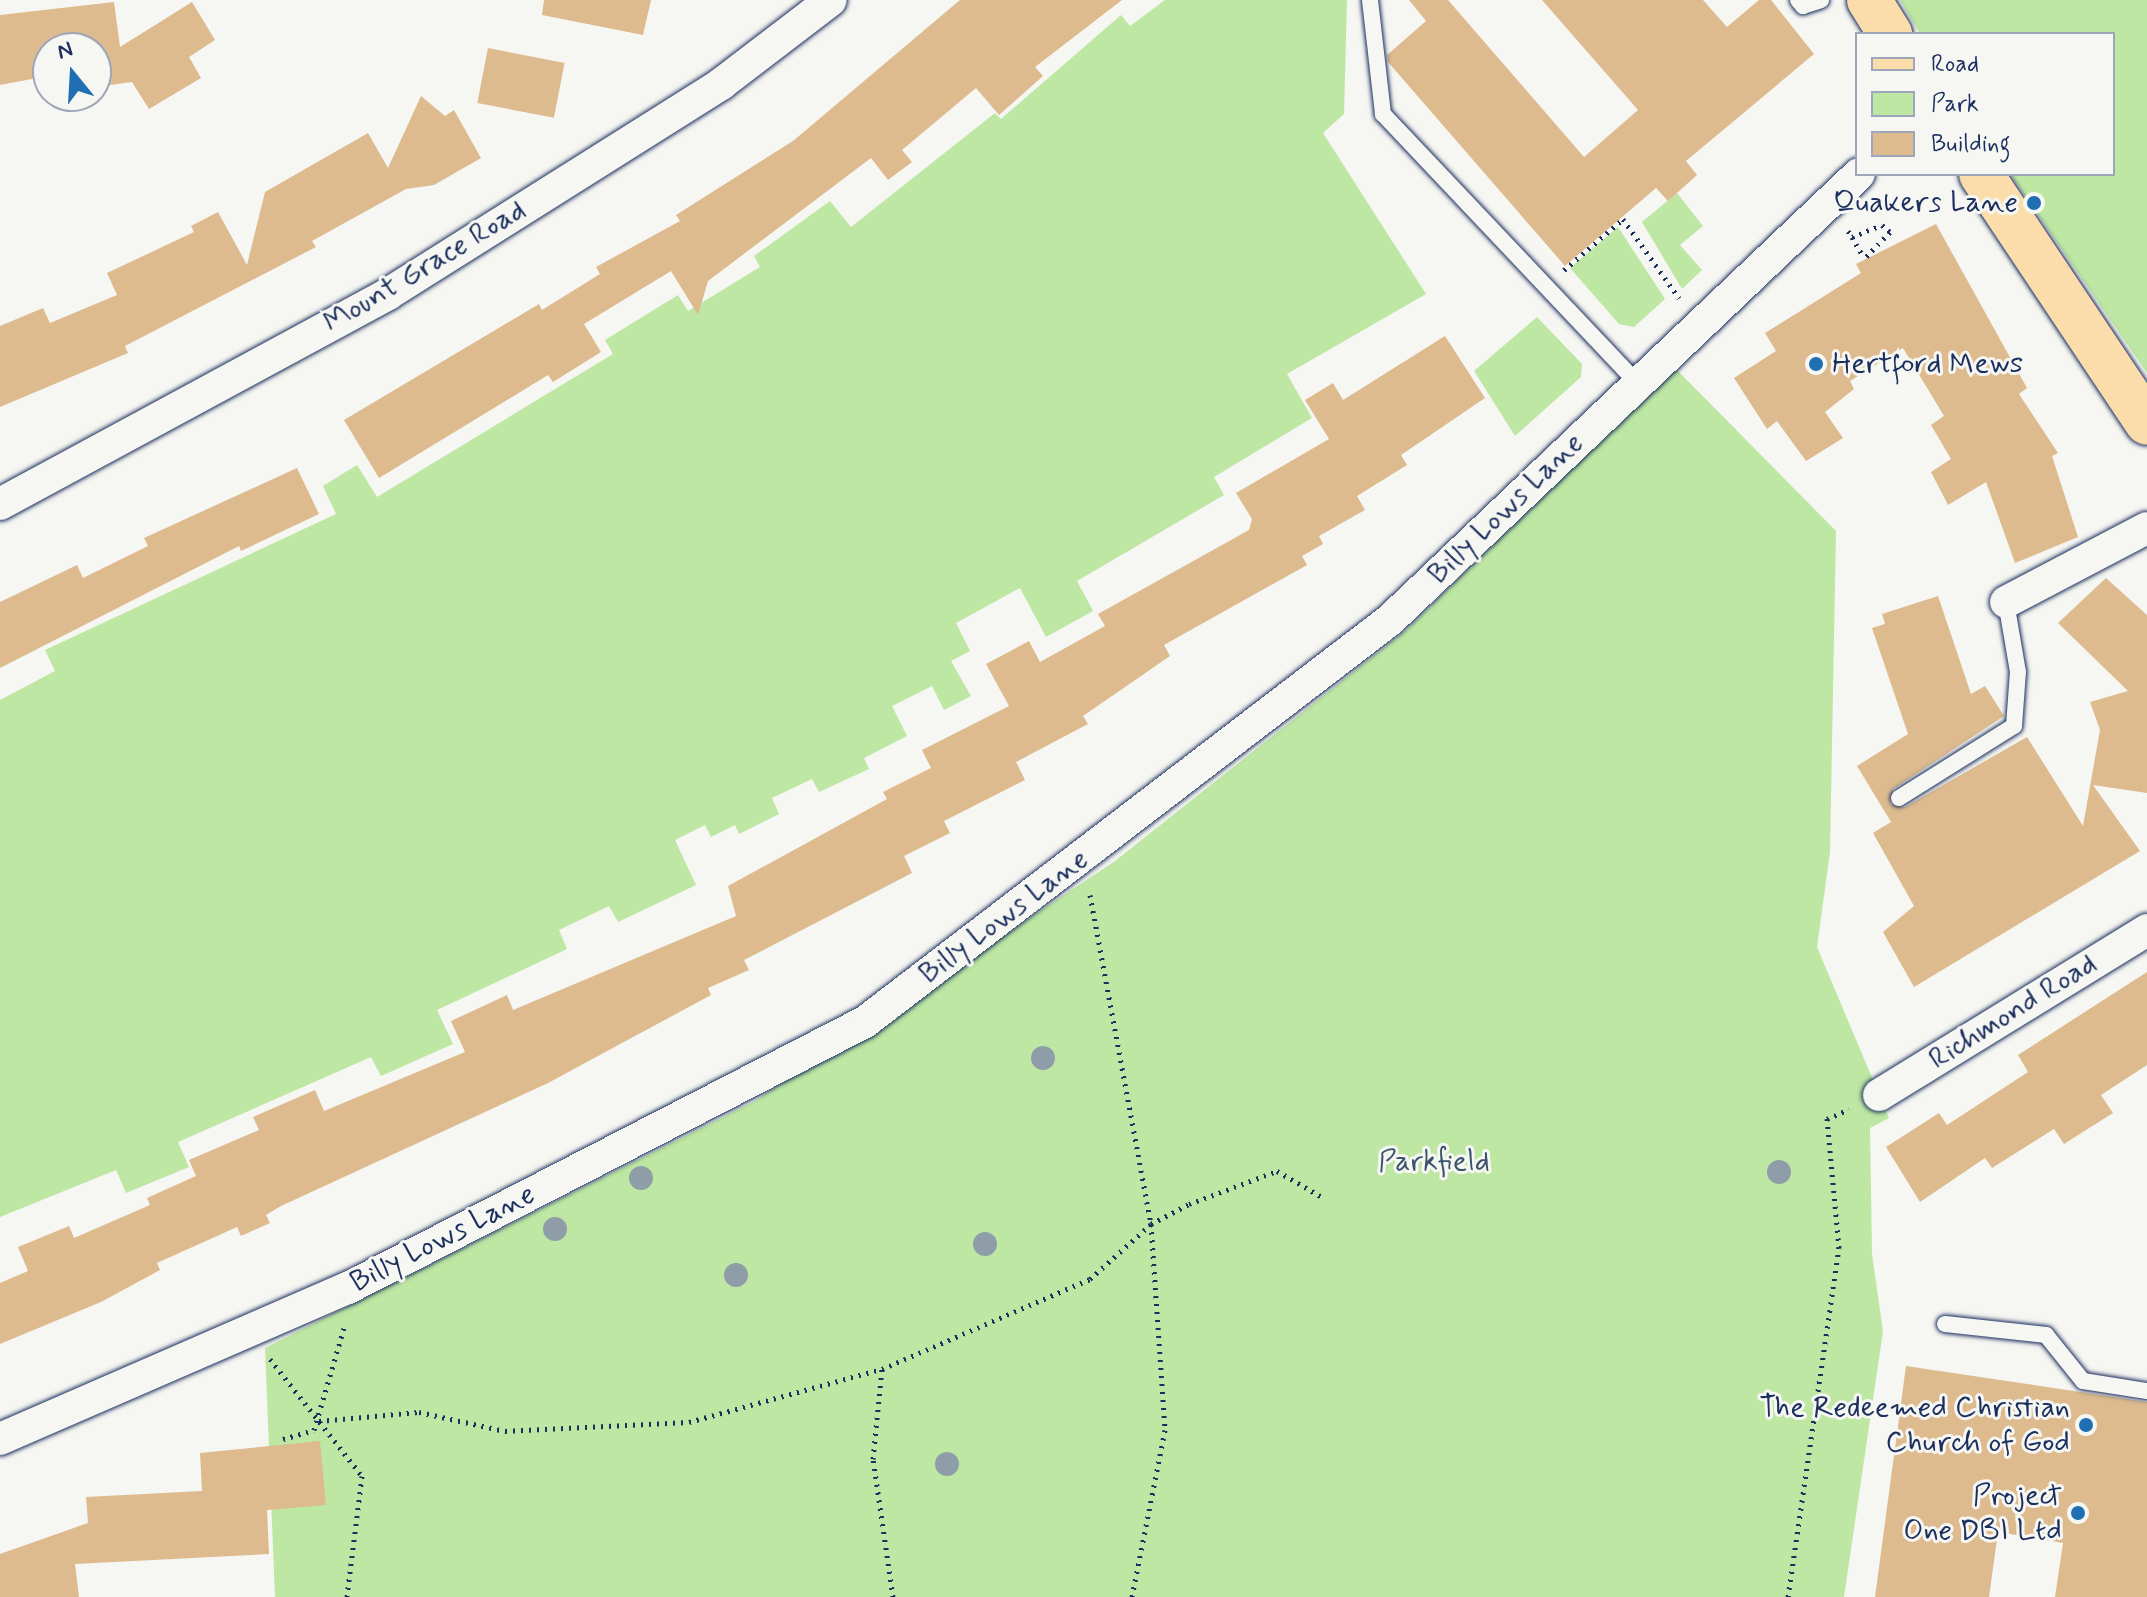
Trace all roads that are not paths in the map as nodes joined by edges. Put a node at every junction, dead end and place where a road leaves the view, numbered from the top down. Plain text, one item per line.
1 (831, 0) edge
2 (1370, 0) edge
3 (1798, 0) edge
4 (1821, 0) edge
5 (1869, 0) edge
6 (1889, 32) edge
7 (1857, 176) edge
8 (1982, 176) edge
9 (1637, 383) junction
10 (2147, 423) edge
11 (0, 504) edge
12 (2147, 528) edge
13 (2006, 602) joint
14 (1899, 798) dead end
15 (2147, 930) edge
16 (1879, 1095) dead end
17 (1945, 1324) dead end
18 (2147, 1391) edge
19 (0, 1439) edge

1 - 11 street, Mount Grace Road
2 - 9 lane
3 - 4 lane
5 - 6 main road
7 - 9 street, Billy Lows Lane
8 - 10 main road
9 - 19 street, Billy Lows Lane
12 - 13 street
13 - 14 lane
15 - 16 street, Richmond Road
17 - 18 lane

